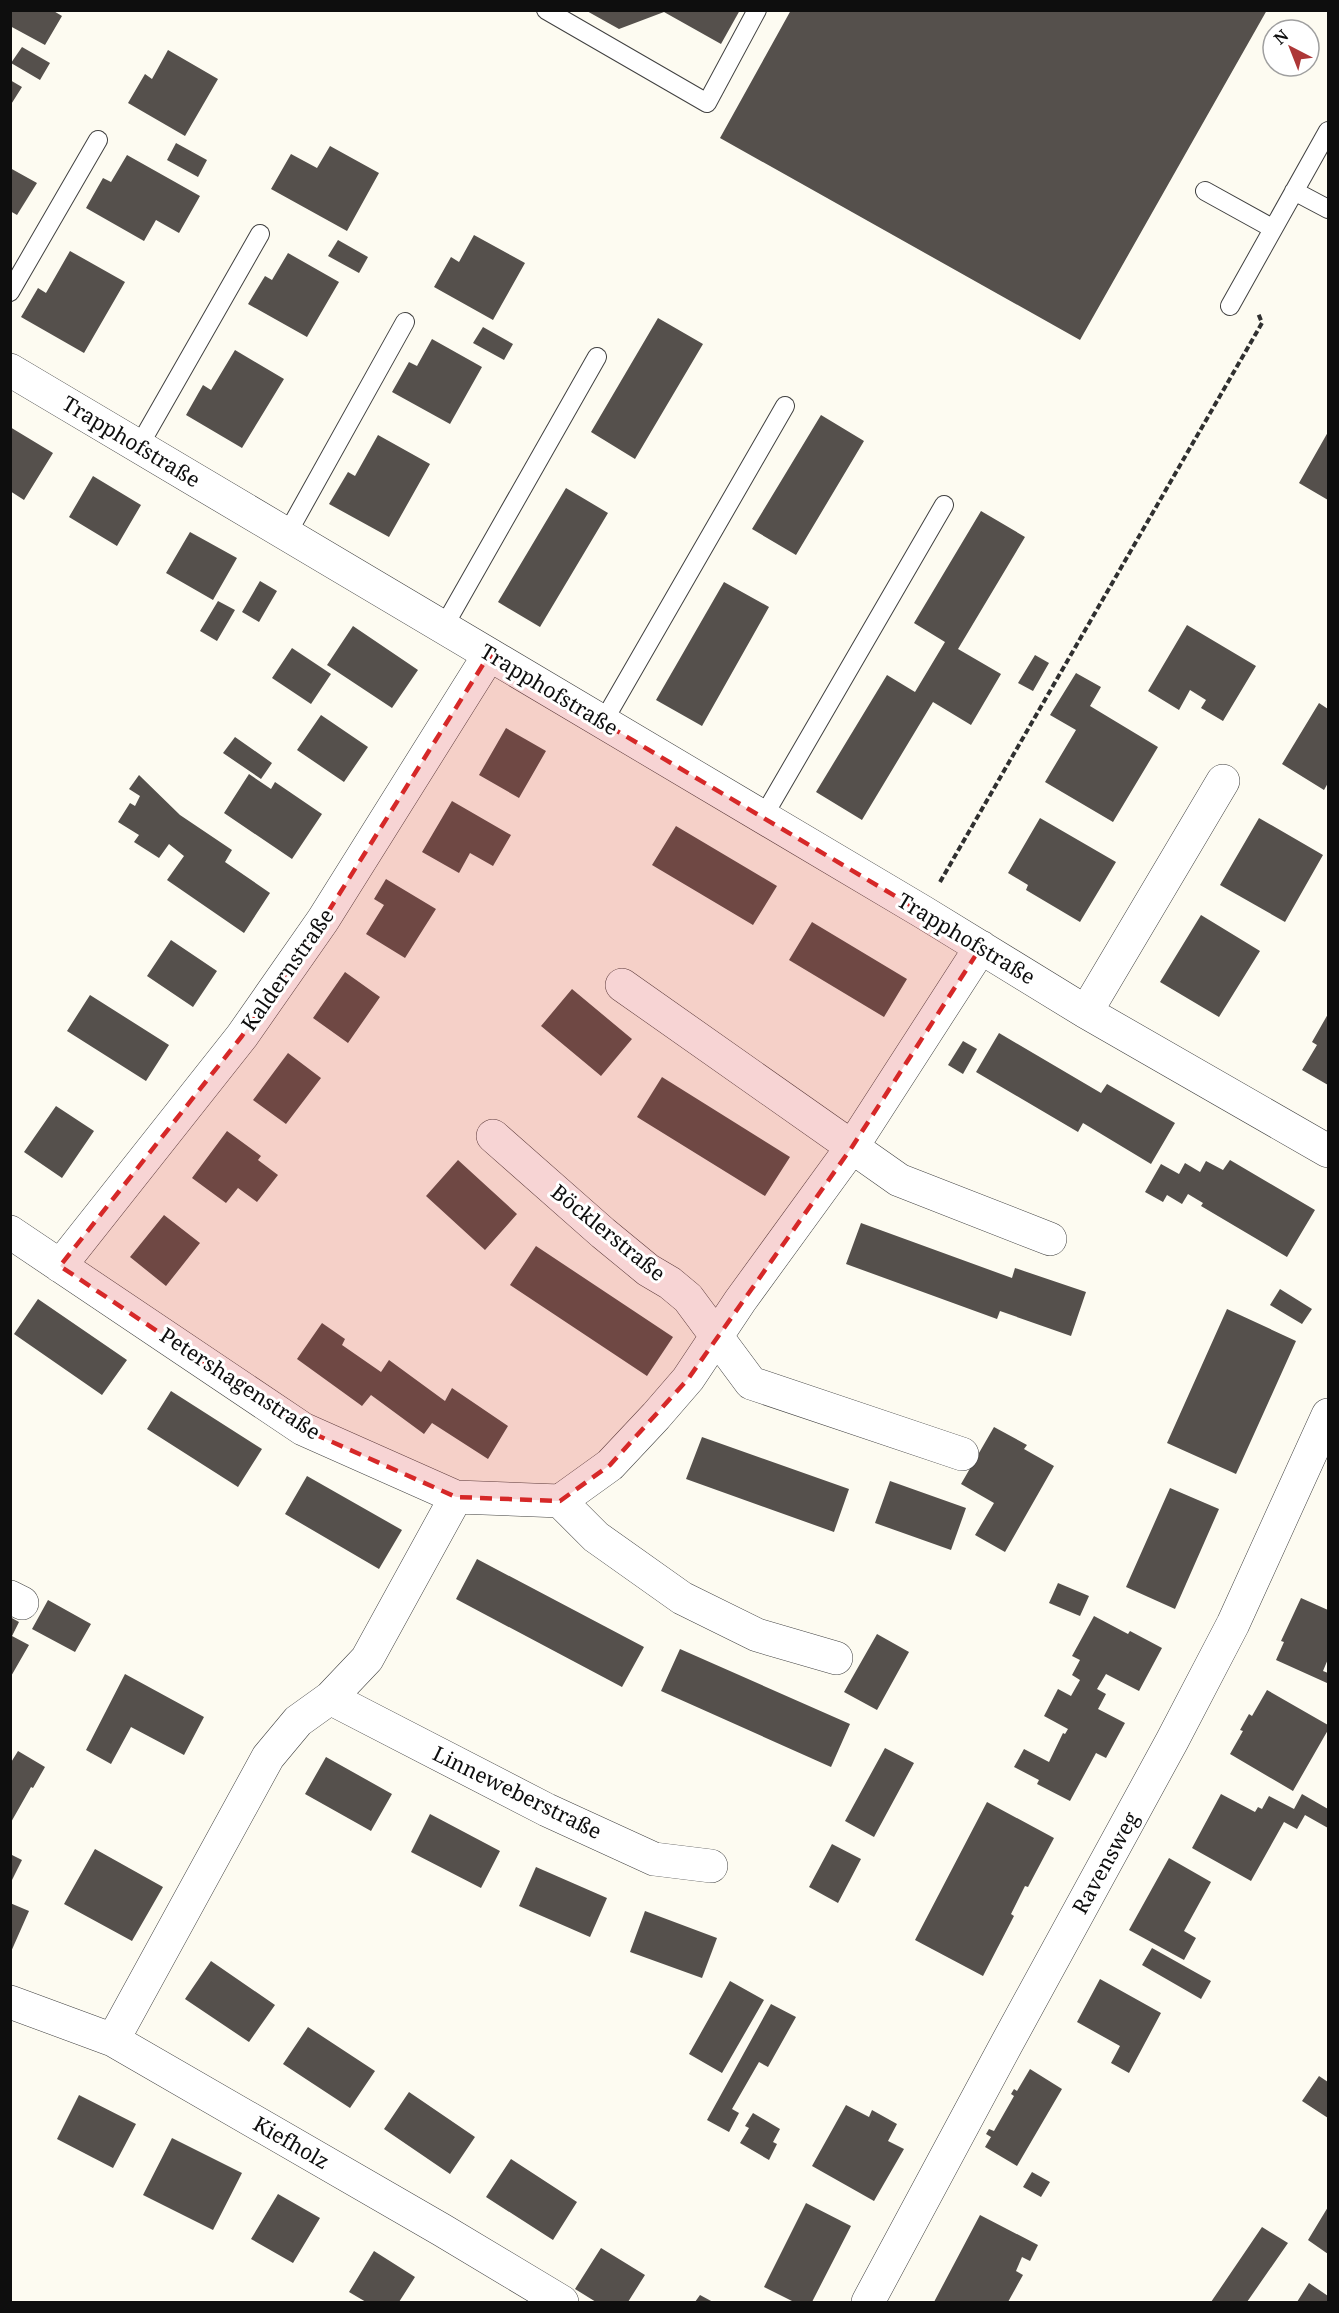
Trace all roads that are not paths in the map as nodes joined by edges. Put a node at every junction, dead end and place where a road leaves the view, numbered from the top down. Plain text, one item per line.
1 (546, 10) edge
2 (757, 10) edge
3 (1329, 132) edge
4 (98, 140) dead end
5 (1294, 190) junction
6 (1205, 191) dead end
7 (1329, 208) edge
8 (1272, 228) junction
9 (260, 234) dead end
10 (10, 292) edge
11 (1230, 306) dead end
12 (405, 322) dead end
13 (597, 357) dead end
14 (10, 370) edge
15 (785, 406) dead end
16 (139, 446) junction
17 (944, 505) dead end
18 (287, 534) junction
19 (444, 628) junction
20 (489, 655) junction
21 (603, 722) junction
22 (1223, 781) dead end
23 (763, 817) junction
24 (981, 947) junction
25 (622, 986) dead end
26 (1086, 1012) junction
27 (493, 1136) dead end
28 (852, 1147) junction
29 (1329, 1151) edge
30 (10, 1232) edge
31 (1050, 1239) dead end
32 (60, 1266) junction
33 (717, 1336) junction
34 (1329, 1415) edge
35 (962, 1454) dead end
36 (456, 1497) junction
37 (560, 1501) junction
38 (836, 1658) dead end
39 (330, 1698) junction
40 (711, 1866) dead end
41 (10, 2002) edge
42 (113, 2040) junction
43 (562, 2302) edge
44 (868, 2302) edge

1 - 2 lane
3 - 5 lane
4 - 10 lane
5 - 7 lane
5 - 8 lane
6 - 8 lane
8 - 11 lane
9 - 16 lane
12 - 18 lane
13 - 19 lane
14 - 16 street, Trapphofstraße
15 - 21 lane
16 - 18 street, Trapphofstraße
17 - 23 lane
18 - 19 street, Trapphofstraße
19 - 20 street, Trapphofstraße
20 - 21 street, Trapphofstraße
20 - 32 street, Kaldernstraße
21 - 23 street, Trapphofstraße
22 - 26 street
23 - 24 street, Trapphofstraße
24 - 26 street, Trapphofstraße
24 - 28 street
25 - 28 street
26 - 29 street, Trapphofstraße
27 - 33 street, Böcklerstraße
28 - 31 street
28 - 33 street
30 - 32 street, Petershagenstraße
32 - 36 street, Petershagenstraße
33 - 35 street, Böcklerstraße
33 - 37 street
34 - 44 street, Ravensweg
36 - 37 street, Petershagenstraße
36 - 39 street
37 - 38 street
39 - 40 street, Linneweberstraße
39 - 42 street
41 - 42 street, Kiefholz
42 - 43 street, Kiefholz

